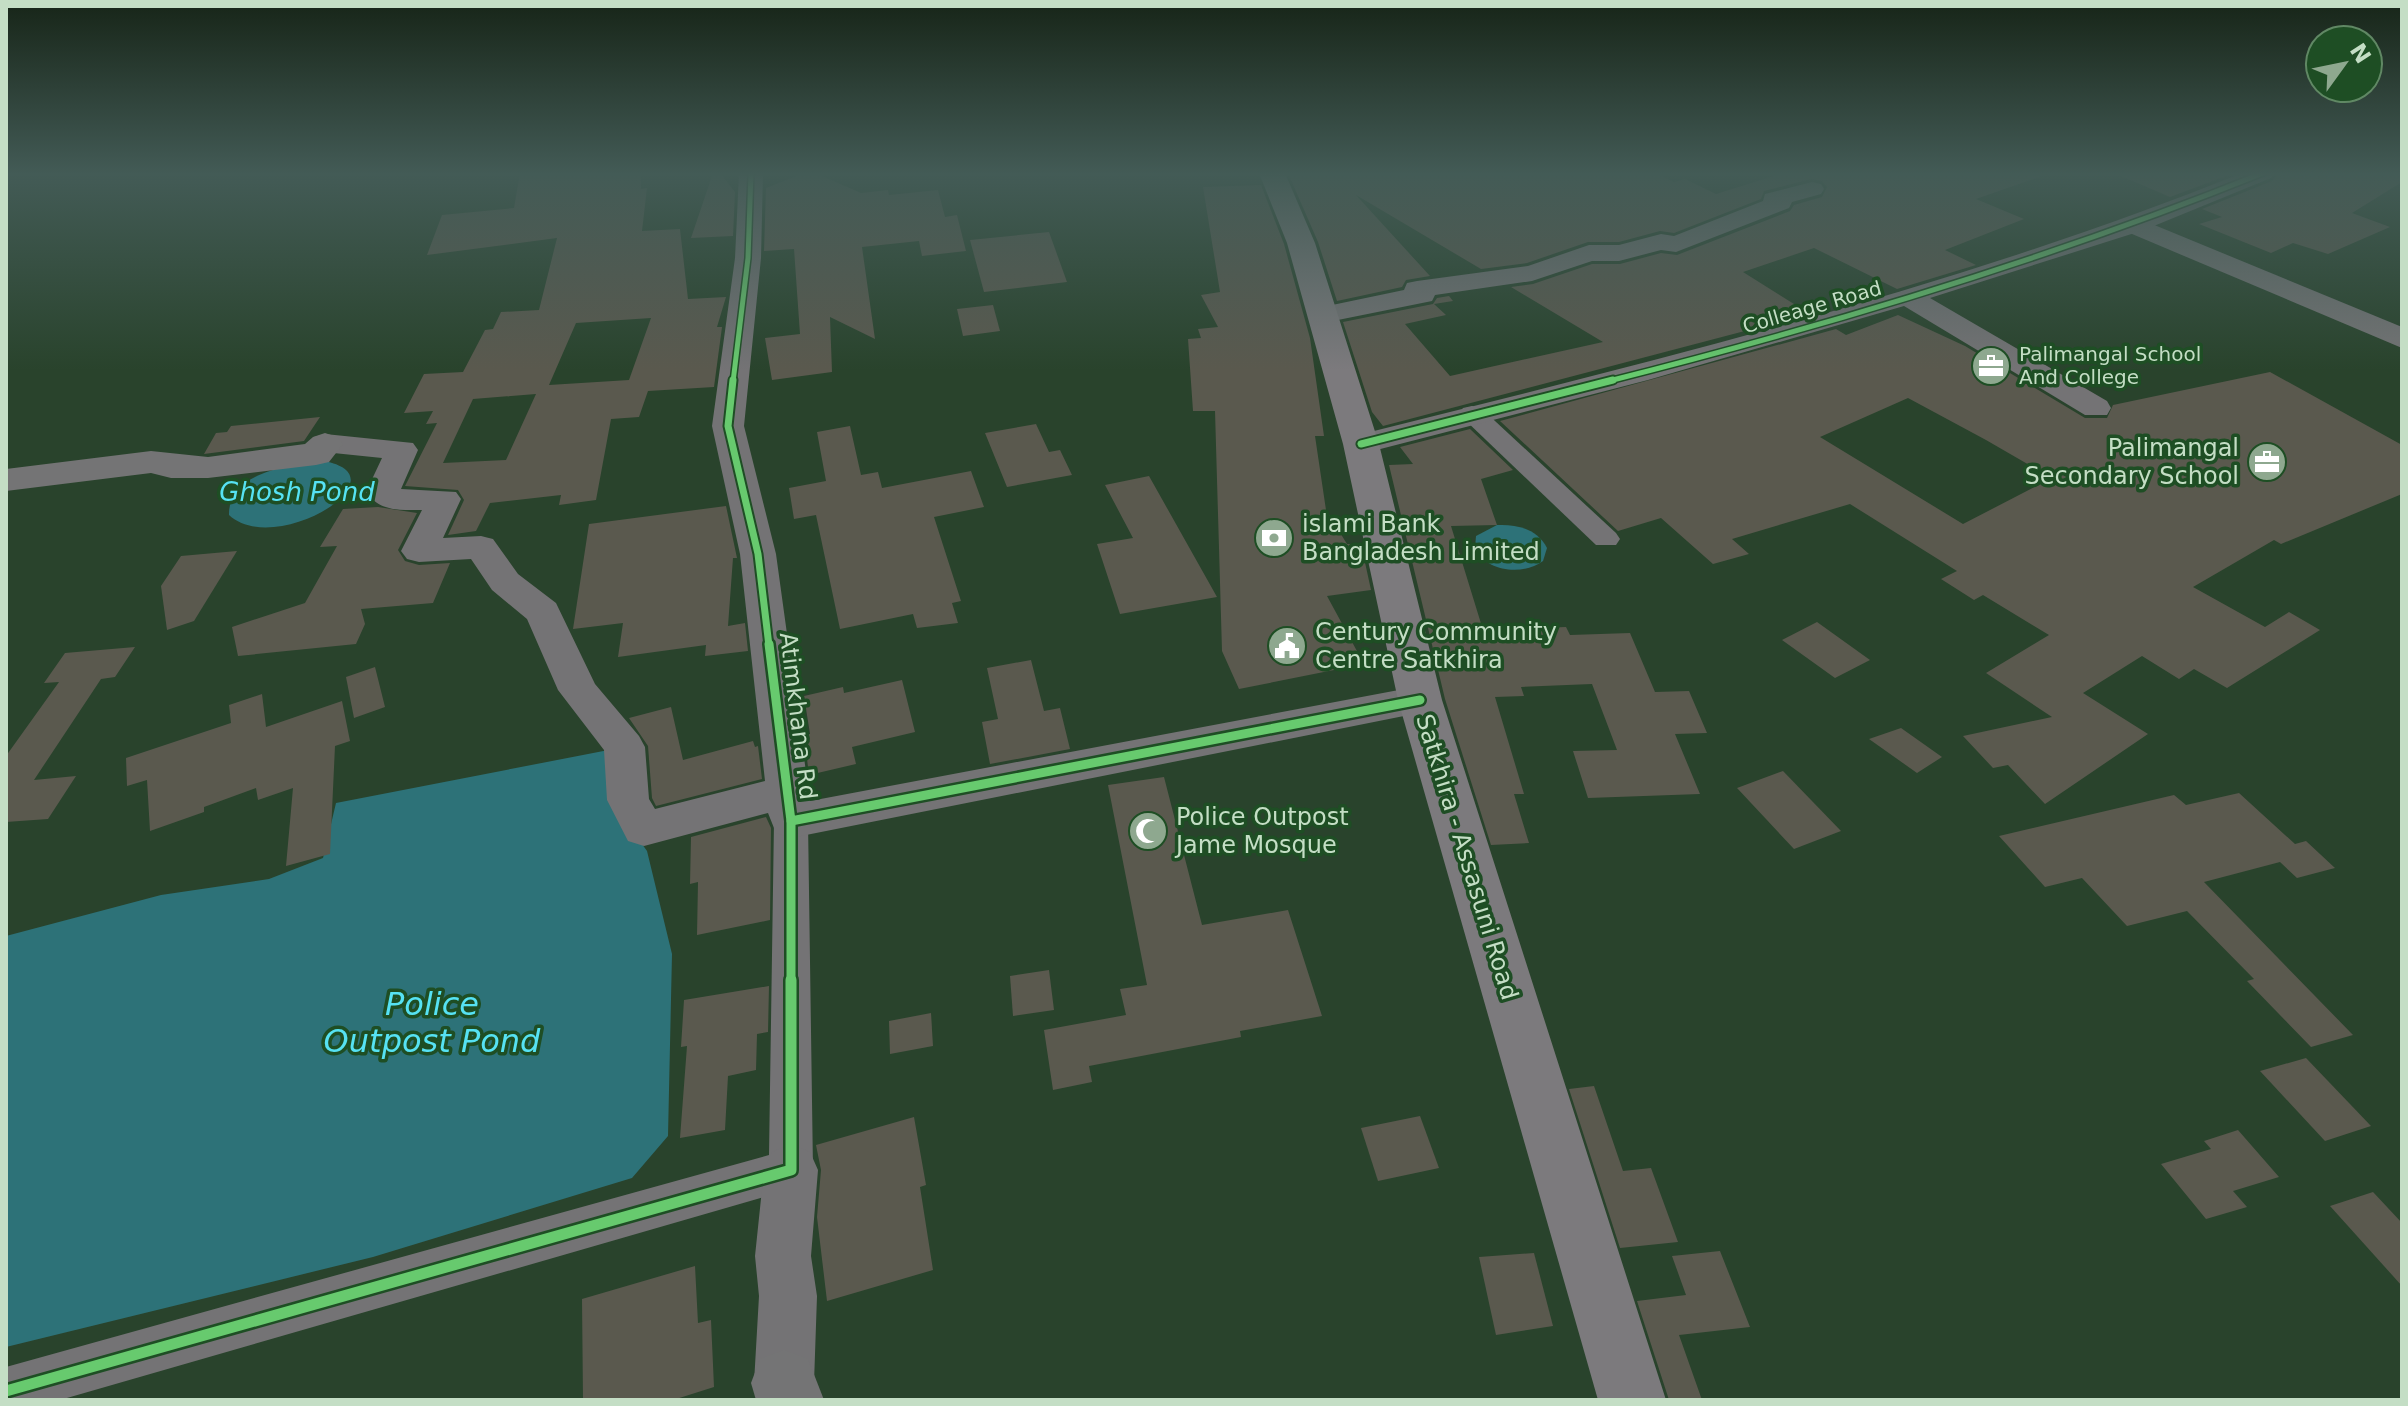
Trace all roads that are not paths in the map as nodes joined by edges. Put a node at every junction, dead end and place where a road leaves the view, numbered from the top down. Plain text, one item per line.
1 (749, 239) edge
2 (1299, 239) edge
3 (1690, 239) edge
4 (2091, 239) edge
5 (2167, 239) edge
6 (1907, 296) junction
7 (1323, 315) junction
8 (2402, 338) edge
9 (2096, 408) dead end
10 (1472, 413) junction
11 (325, 444) joint
12 (1361, 444) junction
13 (6, 480) edge
14 (1606, 539) dead end
15 (1420, 700) junction
16 (789, 806) junction
17 (791, 1170) junction
18 (6, 1391) edge
19 (787, 1392) edge
20 (1632, 1400) edge

1 - 16 street, Atimkhana Rd
2 - 7 main road, Satkhira - Assasuni Road
3 - 7 street
4 - 6 street, Colleage Road
5 - 8 main road
6 - 9 street
6 - 10 street, Colleage Road
7 - 12 main road, Satkhira - Assasuni Road
10 - 12 street, Colleage Road
10 - 14 street
11 - 13 main road
11 - 16 street
12 - 15 main road, Satkhira - Assasuni Road
15 - 16 street, Atimkhana Rd
15 - 20 main road, Satkhira - Assasuni Road
16 - 17 street
17 - 18 street
17 - 19 street

